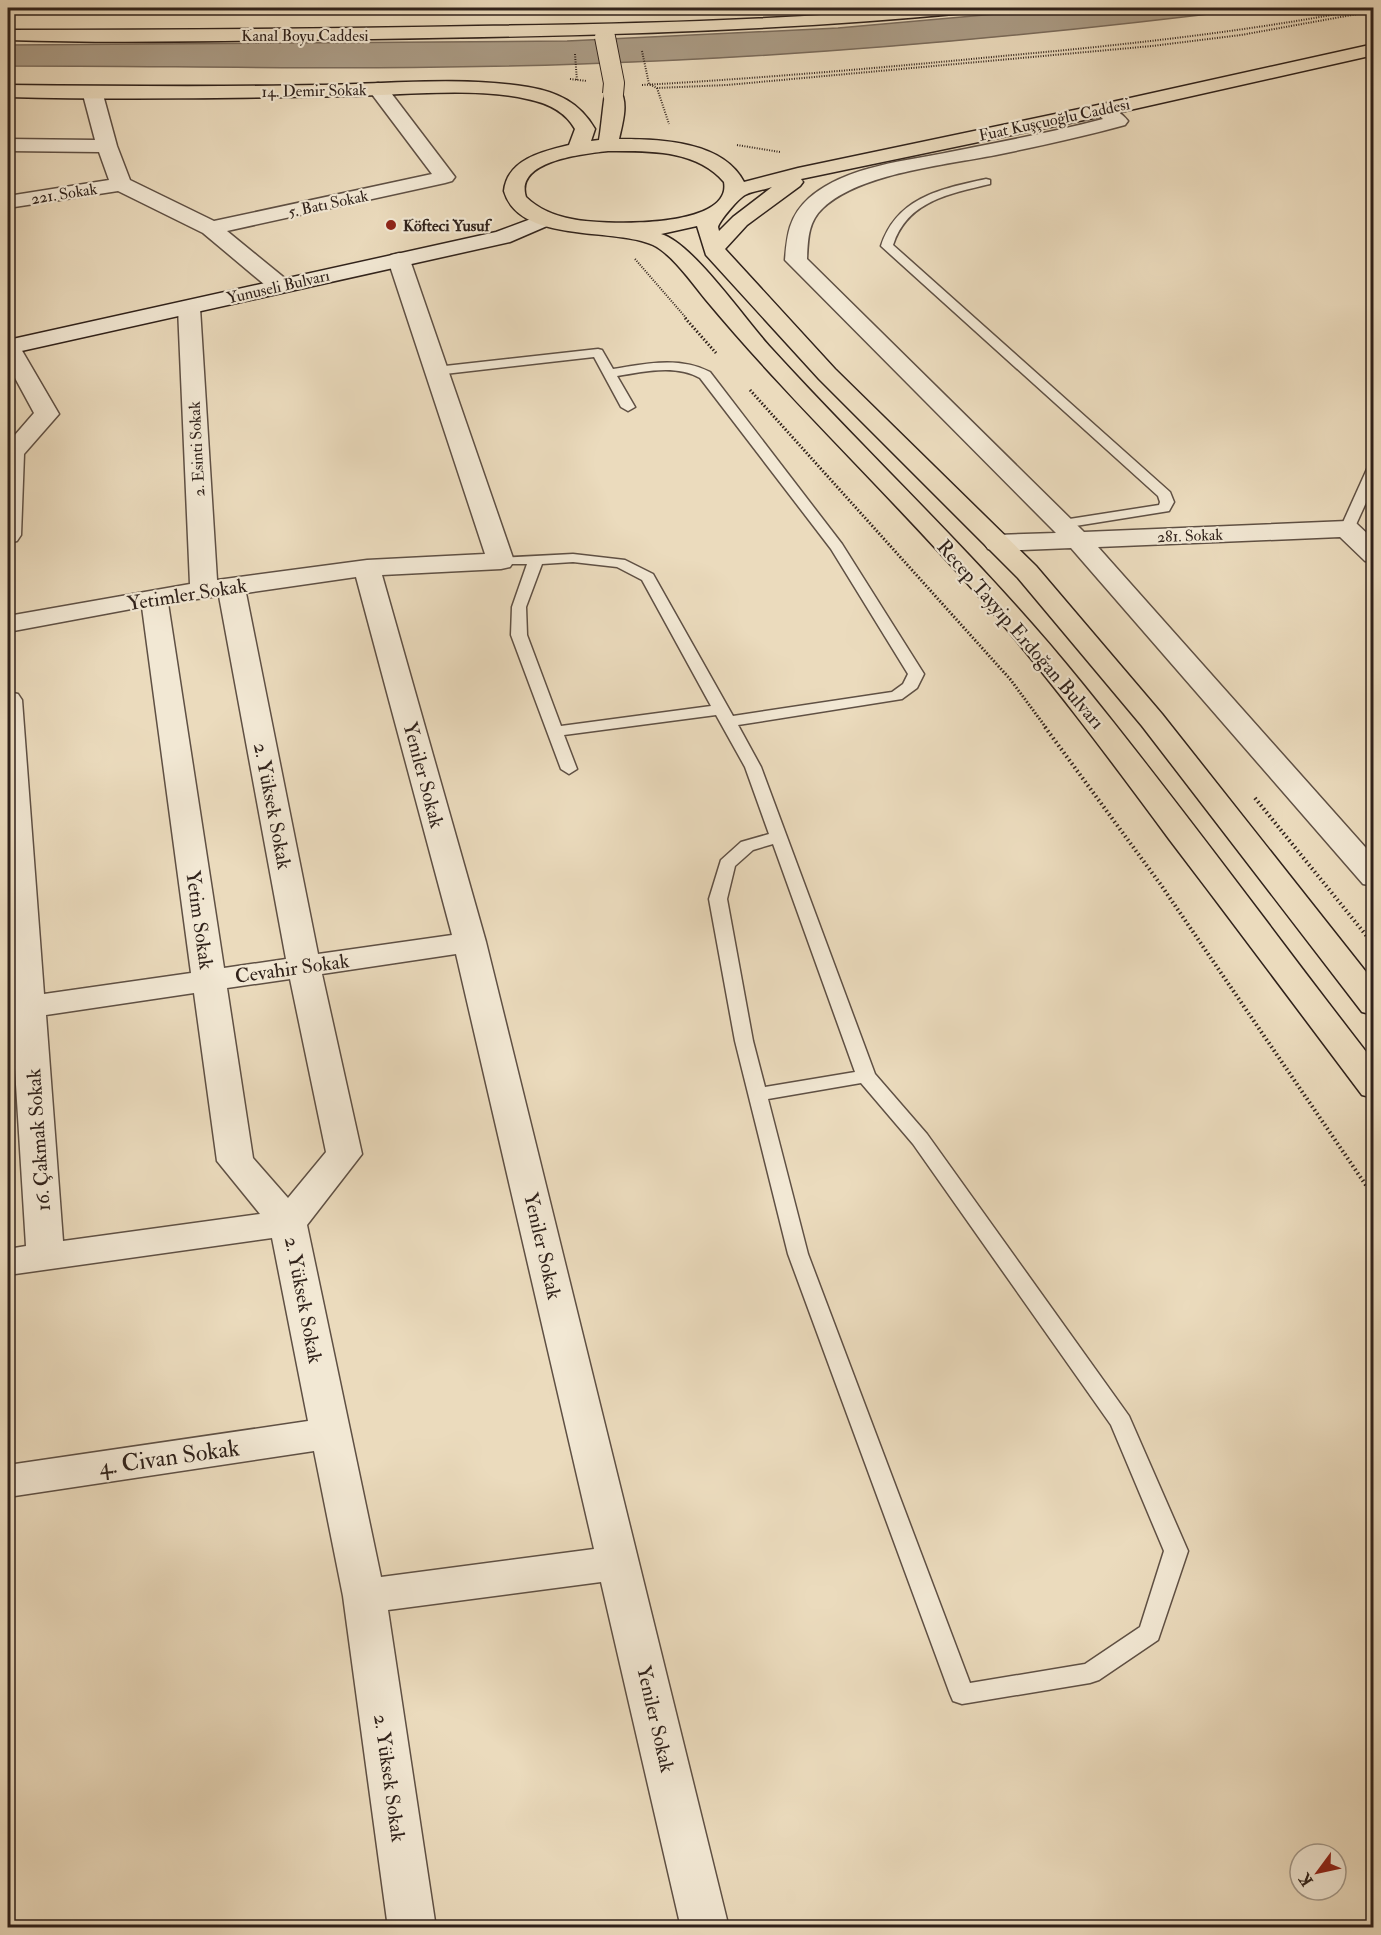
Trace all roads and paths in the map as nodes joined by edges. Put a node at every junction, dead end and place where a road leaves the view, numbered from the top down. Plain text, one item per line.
1 (965, 8) edge
2 (1369, 8) edge
3 (1374, 11) edge
4 (604, 33) junction
5 (1374, 33) edge
6 (8, 35) edge
7 (641, 47) dead end
8 (574, 48) dead end
9 (1374, 49) edge
10 (579, 77) dead end
11 (649, 84) junction
12 (657, 88) junction
13 (378, 89) junction
14 (8, 91) edge
15 (92, 91) junction
16 (1164, 96) junction
17 (1103, 110) junction
18 (673, 129) dead end
19 (730, 144) dead end
20 (8, 145) edge
21 (608, 145) junction
22 (107, 146) junction
23 (578, 149) junction
24 (784, 152) dead end
25 (808, 171) junction
26 (986, 182) dead end
27 (121, 184) junction
28 (736, 191) junction
29 (8, 202) edge
30 (713, 213) junction
31 (547, 219) junction
32 (211, 228) junction
33 (625, 241) junction
34 (714, 248) junction
35 (399, 260) junction
36 (279, 285) junction
37 (189, 308) junction
38 (8, 347) edge
39 (717, 354) dead end
40 (436, 371) junction
41 (609, 373) junction
42 (748, 388) dead end
43 (628, 407) dead end
44 (1374, 469) edge
45 (1368, 495) edge
46 (1347, 529) junction
47 (1070, 532) junction
48 (8, 535) edge
49 (997, 543) junction
50 (1374, 555) edge
51 (536, 560) junction
52 (501, 561) junction
53 (367, 568) junction
54 (217, 589) junction
55 (154, 597) junction
56 (8, 624) edge
57 (8, 700) edge
58 (726, 715) junction
59 (555, 732) junction
60 (569, 769) dead end
61 (778, 837) junction
62 (1374, 877) edge
63 (470, 942) junction
64 (304, 967) junction
65 (209, 980) junction
66 (1374, 1005) edge
67 (19, 1009) edge
68 (866, 1076) junction
69 (1374, 1087) edge
70 (758, 1094) junction
71 (1374, 1197) edge
72 (288, 1223) junction
73 (45, 1256) junction
74 (8, 1262) edge
75 (330, 1433) junction
76 (8, 1481) edge
77 (619, 1563) junction
78 (364, 1596) junction
79 (412, 1928) edge
80 (705, 1928) edge

1 - 4 main road
2 - 11 path
3 - 12 path
4 - 6 main road, Kanal Boyu Caddesi
4 - 21 main road, bridge
5 - 16 main road
7 - 11 path
8 - 10 path
9 - 16 main road, Fuat Kuşçuoğlu Caddesi
11 - 12 path
12 - 18 path
13 - 15 main road, 14. Demir Sokak
13 - 23 main road, 14. Demir Sokak
13 - 32 street, 5. Batı Sokak
14 - 15 main road, 14. Demir Sokak
15 - 22 street
16 - 17 main road, Fuat Kuşçuoğlu Caddesi
17 - 25 main road, Fuat Kuşçuoğlu Caddesi
17 - 47 street
19 - 24 path
20 - 22 street
21 - 23 main road
21 - 28 main road
22 - 27 street
23 - 31 main road
25 - 28 main road, Fuat Kuşçuoğlu Caddesi
25 - 34 main road
26 - 47 lane
27 - 29 street, 221. Sokak
27 - 32 street
28 - 30 main road
30 - 33 main road
30 - 34 main road
31 - 33 main road
31 - 35 street, Yunuseli Bulvarı
32 - 36 street
33 - 39 path
33 - 69 main road, Recep Tayyip Erdoğan Bulvarı
34 - 49 main road, Recep Tayyip Erdoğan Bulvarı
35 - 36 street, Yunuseli Bulvarı
35 - 40 street
36 - 37 street, Yunuseli Bulvarı
37 - 38 street, Yunuseli Bulvarı
37 - 54 street, 2. Esinti Sokak
38 - 48 street
40 - 41 lane
40 - 52 street
41 - 43 lane
41 - 58 lane
42 - 71 path
44 - 45 lane
45 - 46 lane
46 - 47 street, 281. Sokak
46 - 50 street
47 - 49 street, 281. Sokak
47 - 62 street
49 - 66 main road, Recep Tayyip Erdoğan Bulvarı
51 - 52 lane
51 - 58 lane
51 - 59 lane
52 - 53 street, Yetimler Sokak
53 - 54 street, Yetimler Sokak
53 - 63 street, Yeniler Sokak
54 - 55 street, Yetimler Sokak
54 - 64 street, 2. Yüksek Sokak
55 - 56 street, Yetimler Sokak
55 - 65 street, Yetim Sokak
57 - 67 street, 16. Çakmak Sokak
58 - 59 lane
58 - 61 lane
59 - 60 lane
61 - 68 lane
61 - 70 lane
63 - 64 street, Cevahir Sokak
63 - 77 street, Yeniler Sokak
64 - 65 street, Cevahir Sokak
64 - 72 street, 2. Yüksek Sokak
65 - 67 street, Cevahir Sokak
65 - 72 street, Yetim Sokak
67 - 73 street, 16. Çakmak Sokak
68 - 70 lane
68 - 70 lane
72 - 73 street
72 - 75 street, 2. Yüksek Sokak
73 - 74 street
75 - 76 street, 4. Civan Sokak
75 - 78 street, 2. Yüksek Sokak
77 - 78 street
77 - 80 street, Yeniler Sokak
78 - 79 street, 2. Yüksek Sokak

